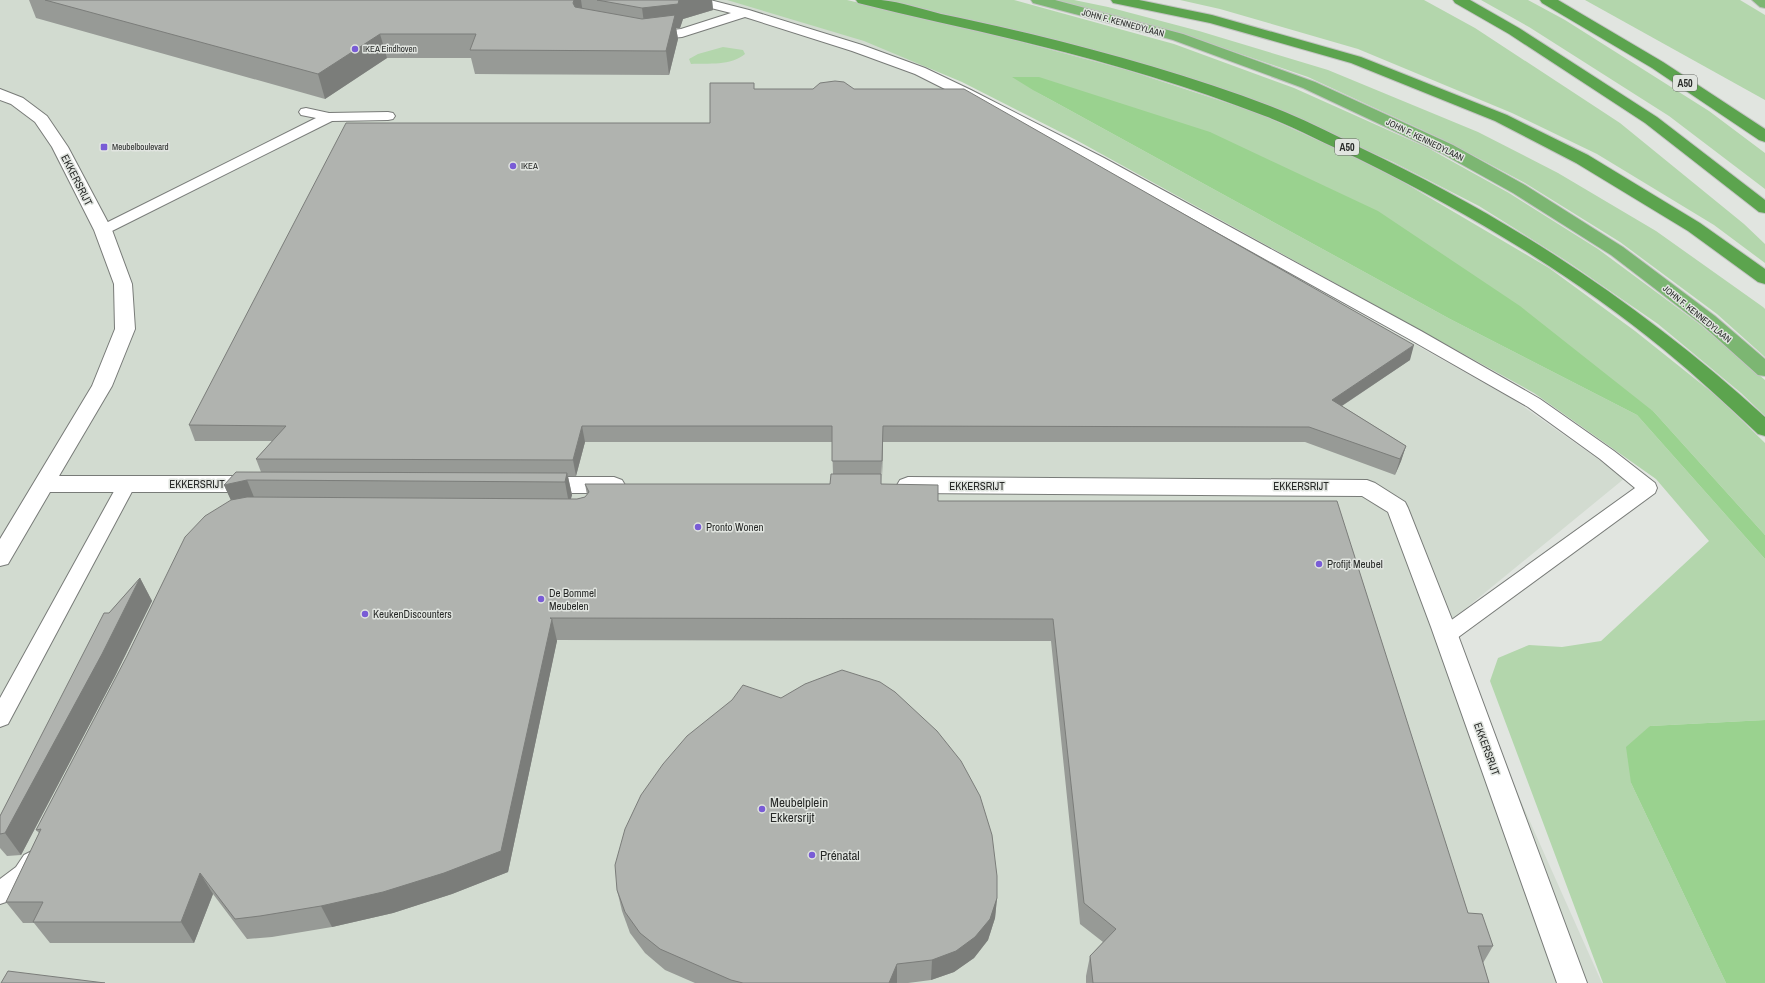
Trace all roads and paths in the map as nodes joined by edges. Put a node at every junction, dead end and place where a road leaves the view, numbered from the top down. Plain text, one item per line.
1 (863, 0) edge
2 (1038, 0) edge
3 (1118, 0) edge
4 (1460, 0) edge
5 (1547, 0) edge
6 (1759, 0) edge
7 (703, 2) dead end
8 (1765, 4) edge
9 (746, 13) junction
10 (637, 36) edge
11 (0, 94) edge
12 (306, 112) dead end
13 (388, 116) dead end
14 (329, 117) junction
15 (1765, 136) edge
16 (1765, 208) edge
17 (102, 230) junction
18 (1765, 278) edge
19 (1765, 370) edge
20 (1765, 429) edge
21 (45, 484) junction
22 (127, 484) junction
23 (275, 484) edge
24 (522, 484) dead end
25 (633, 485) edge
26 (887, 485) edge
27 (0, 558) edge
28 (1446, 635) junction
29 (0, 718) edge
30 (40, 847) edge
31 (0, 893) edge
32 (1572, 983) edge

1 - 20 highway, A50
2 - 19 highway, JOHN F. KENNEDYLAAN
3 - 18 highway
4 - 16 highway
5 - 15 highway, A50
6 - 8 highway
7 - 9 lane
9 - 10 lane
9 - 28 lane
11 - 17 street, EKKERSRIJT
12 - 14 lane
13 - 14 lane
14 - 17 lane
17 - 21 street, EKKERSRIJT
21 - 22 street, EKKERSRIJT
21 - 27 street, EKKERSRIJT
22 - 23 street, EKKERSRIJT
22 - 29 lane
24 - 25 street
26 - 28 street, EKKERSRIJT
28 - 32 street, EKKERSRIJT
30 - 31 lane

